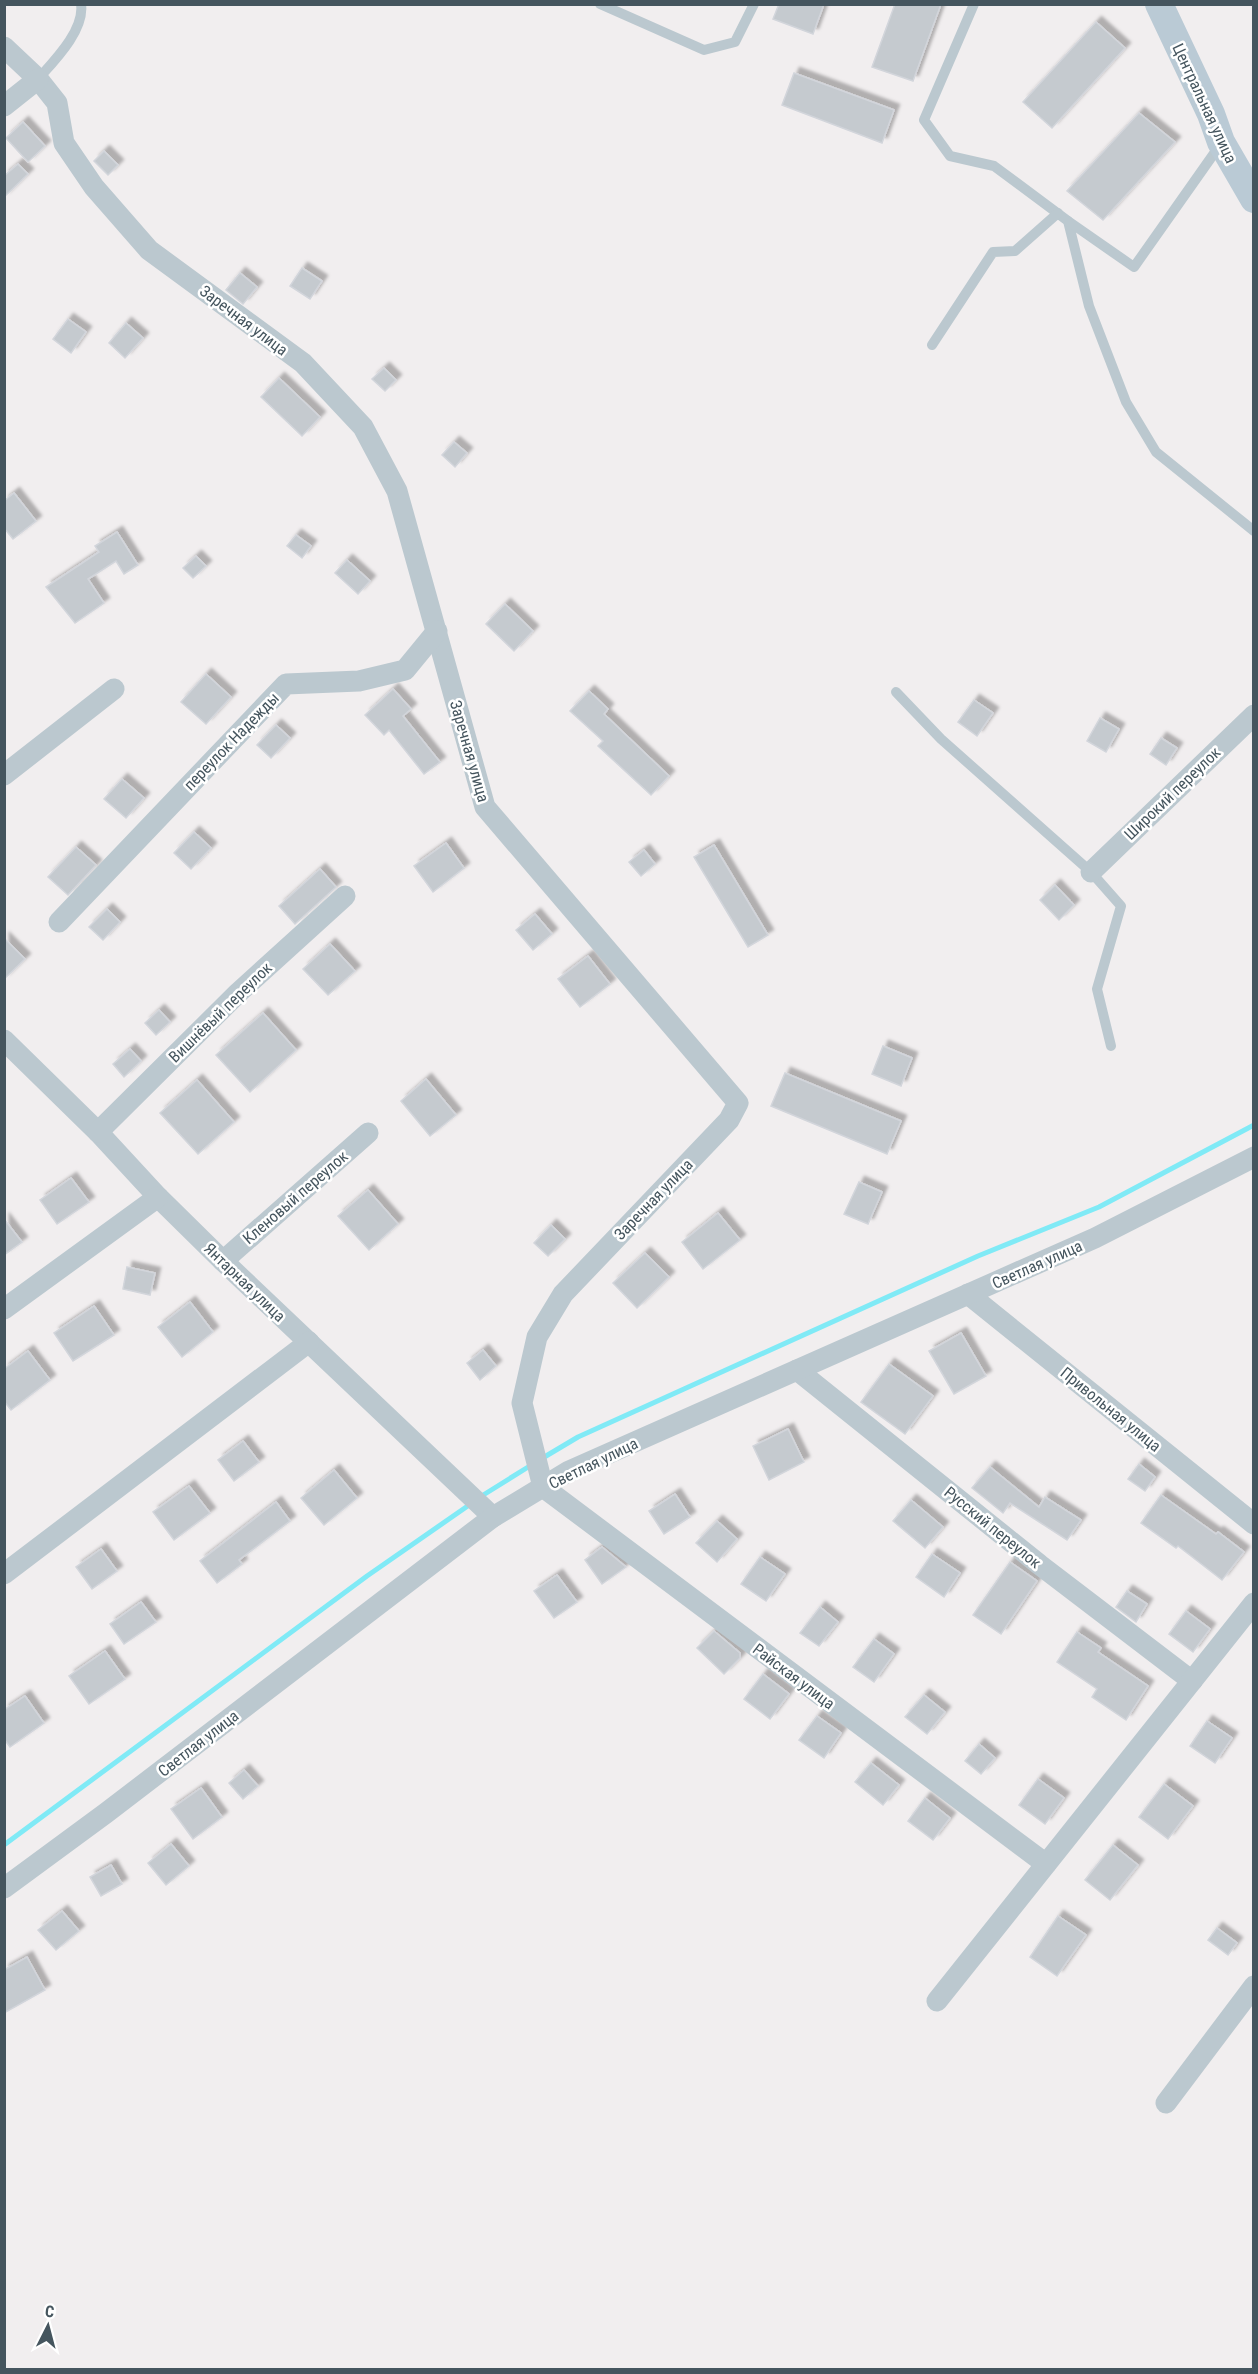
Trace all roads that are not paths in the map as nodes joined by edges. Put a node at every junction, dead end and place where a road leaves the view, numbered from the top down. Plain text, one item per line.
1 (81, 4) edge
2 (600, 4) edge
3 (754, 4) edge
4 (974, 4) edge
5 (1160, 4) edge
6 (4, 47) edge
7 (38, 79) junction
8 (4, 106) edge
9 (1221, 142) junction
10 (1254, 199) edge
11 (1058, 213) junction
12 (1068, 220) junction
13 (932, 345) dead end
14 (1254, 531) edge
15 (437, 631) junction
16 (114, 689) dead end
17 (896, 693) dead end
18 (1254, 715) edge
19 (4, 775) edge
20 (1090, 872) junction
21 (345, 896) dead end
22 (59, 922) dead end
23 (4, 1040) edge
24 (1110, 1046) dead end
25 (98, 1132) junction
26 (368, 1133) dead end
27 (1254, 1157) edge
28 (158, 1197) junction
29 (223, 1261) junction
30 (968, 1294) junction
31 (4, 1309) edge
32 (309, 1342) junction
33 (797, 1370) junction
34 (543, 1487) junction
35 (493, 1517) junction
36 (1254, 1524) edge
37 (4, 1574) edge
38 (1254, 1603) edge
39 (1192, 1681) junction
40 (1046, 1864) junction
41 (4, 1888) edge
42 (1254, 1986) edge
43 (937, 2001) dead end
44 (1166, 2103) dead end

1 - 7 lane
2 - 3 lane
4 - 11 lane
5 - 9 street, Центральная улица
6 - 7 street, Заречная улица
7 - 8 street
7 - 15 street, Заречная улица
9 - 10 street, Центральная улица
9 - 12 lane
11 - 12 lane
11 - 13 lane
12 - 14 lane
15 - 22 street, переулок Надежды
15 - 34 street, Заречная улица
16 - 19 street
17 - 20 lane
18 - 20 street, Широкий переулок
20 - 24 lane
21 - 25 street, Вишнёвый переулок
23 - 25 street, Янтарная улица
25 - 28 street, Янтарная улица
26 - 29 street, Кленовый переулок
27 - 30 street, Светлая улица
28 - 29 street, Янтарная улица
28 - 31 street
29 - 32 street, Янтарная улица
30 - 33 street, Светлая улица
30 - 36 street, Привольная улица
32 - 35 street, Янтарная улица
32 - 37 street
33 - 34 street, Светлая улица
33 - 39 street, Русский переулок
34 - 35 street, Светлая улица
34 - 40 street, Райская улица
35 - 41 street, Светлая улица
38 - 39 street
39 - 40 street
40 - 43 street
42 - 44 street

